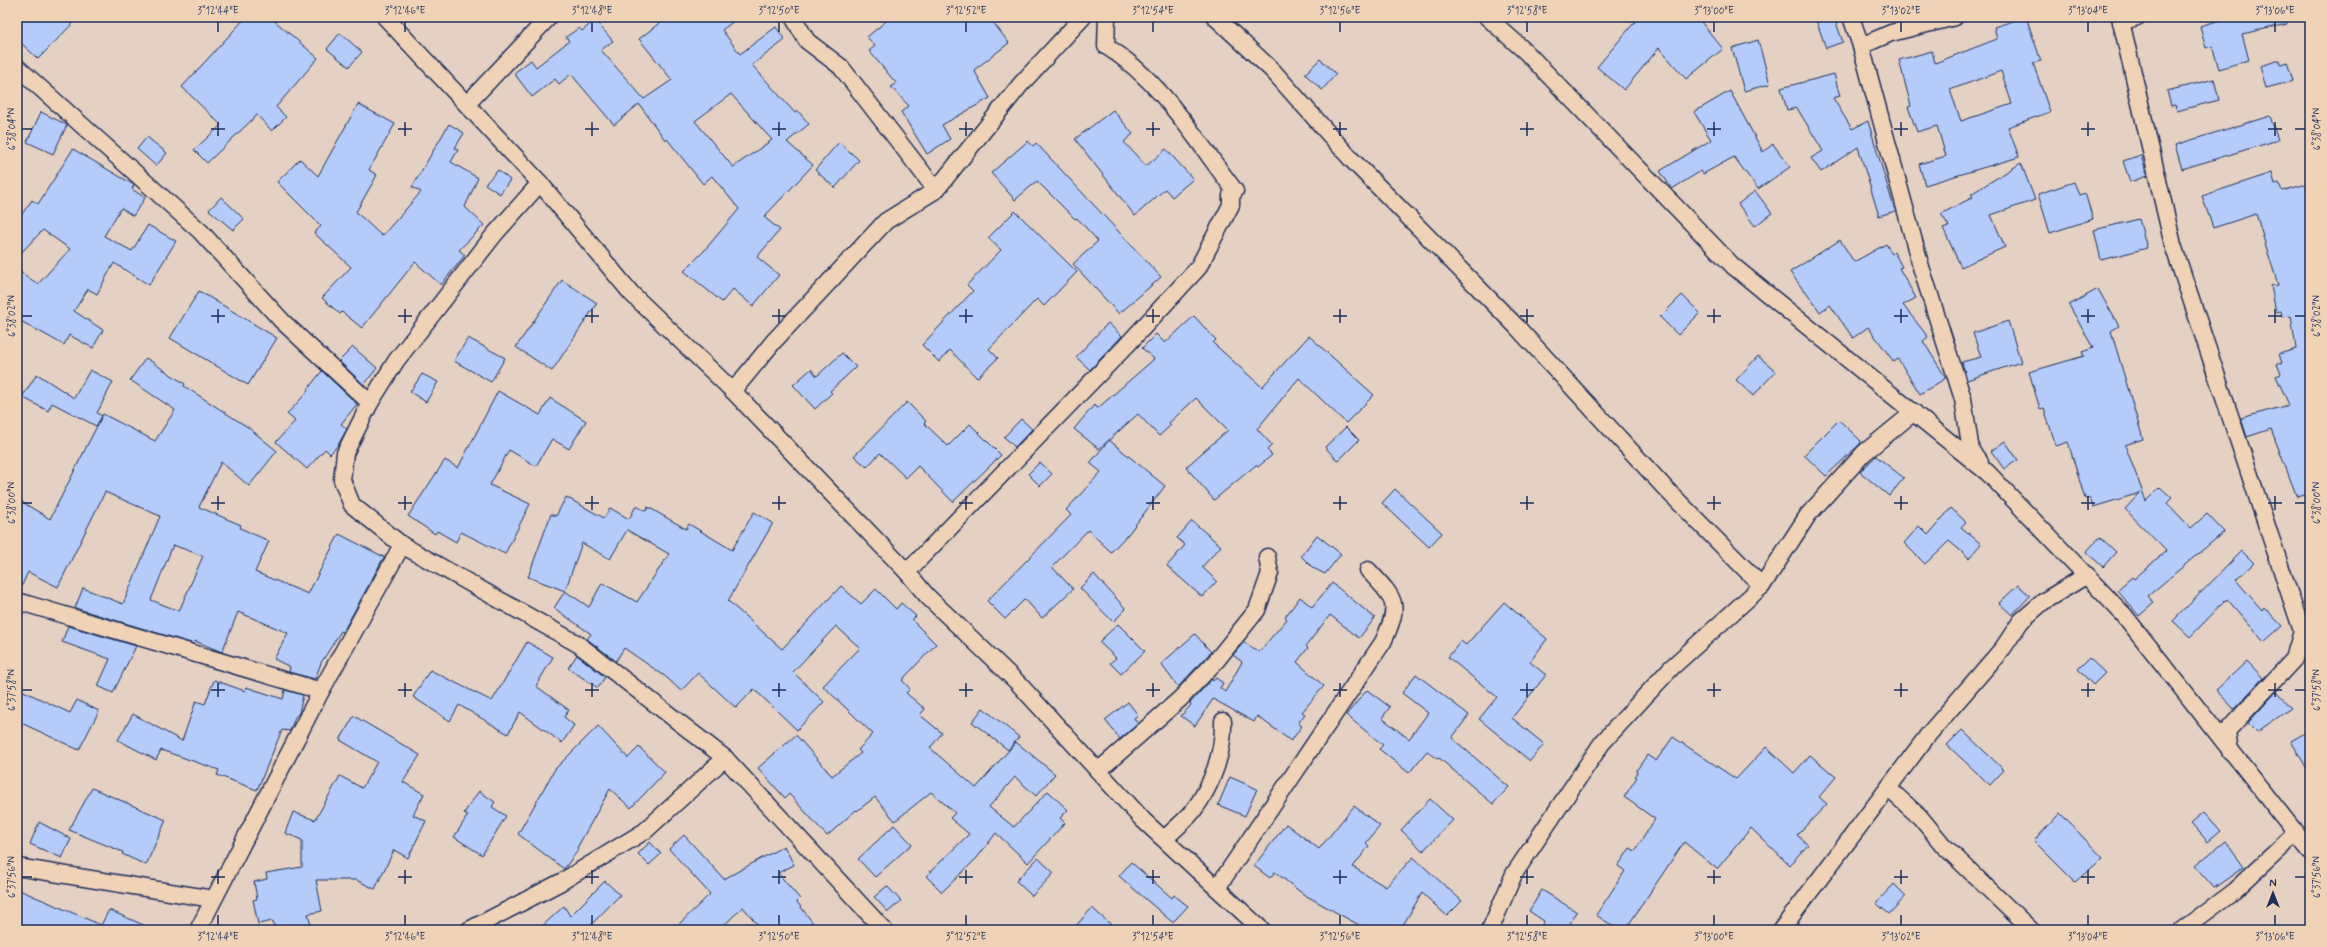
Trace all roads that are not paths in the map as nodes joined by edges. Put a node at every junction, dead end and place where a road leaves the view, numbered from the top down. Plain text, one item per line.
1 (385, 17) edge
2 (549, 17) edge
3 (793, 17) edge
4 (1083, 17) edge
5 (1107, 17) edge
6 (1214, 17) edge
7 (1487, 17) edge
8 (1851, 17) edge
9 (1955, 17) edge
10 (2137, 17) edge
11 (2120, 20) edge
12 (1861, 46) junction
13 (17, 67) edge
14 (467, 104) junction
15 (540, 183) junction
16 (936, 190) junction
17 (733, 391) junction
18 (370, 403) junction
19 (1914, 412) junction
20 (1988, 473) junction
21 (402, 545) junction
22 (1267, 557) dead end
23 (1368, 570) dead end
24 (908, 572) junction
25 (2087, 575) junction
26 (1762, 586) junction
27 (17, 600) edge
28 (321, 691) junction
29 (1223, 721) dead end
30 (2230, 751) junction
31 (725, 758) junction
32 (1098, 771) junction
33 (1889, 788) junction
34 (2296, 834) junction
35 (1164, 839) junction
36 (2310, 851) edge
37 (17, 867) edge
38 (1216, 888) junction
39 (213, 899) junction
40 (198, 930) edge
41 (469, 930) edge
42 (884, 930) edge
43 (1262, 930) edge
44 (1490, 930) edge
45 (1781, 930) edge
46 (2031, 930) edge
47 (2182, 930) edge

1 - 14 street
2 - 14 street
3 - 16 street
4 - 16 street
5 - 24 street
6 - 26 street
7 - 19 street
8 - 12 street
9 - 12 street
10 - 11 street
11 - 30 street
12 - 20 street
13 - 18 street
14 - 15 street
15 - 17 street
15 - 18 street
16 - 17 street
17 - 24 street
18 - 21 street
19 - 20 street
19 - 26 street
20 - 25 street
21 - 28 street
21 - 31 street
22 - 32 street
23 - 38 street
24 - 32 street
25 - 30 street
25 - 33 street
26 - 44 street
27 - 28 street
28 - 39 street
29 - 35 street
30 - 34 street
31 - 41 street
31 - 42 street
32 - 35 street
33 - 45 street
33 - 46 street
34 - 36 street
34 - 47 street
35 - 38 street
37 - 39 street
38 - 43 street
39 - 40 street

